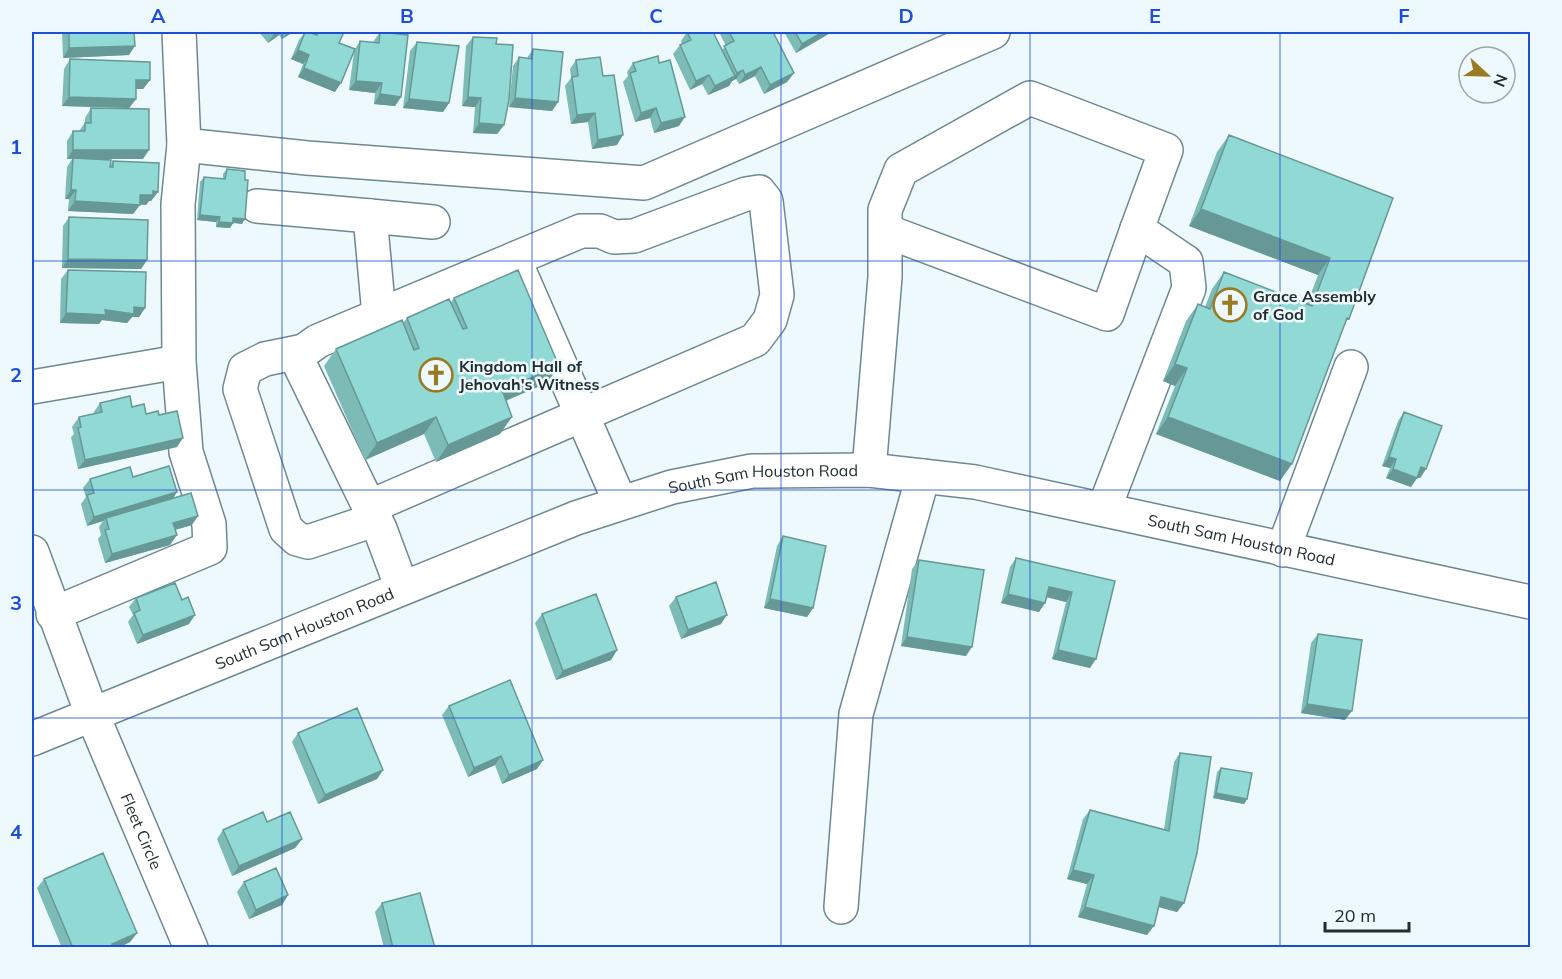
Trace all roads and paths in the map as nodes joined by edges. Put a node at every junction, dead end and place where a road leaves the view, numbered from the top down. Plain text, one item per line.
1 (179, 32) edge
2 (993, 32) edge
3 (184, 145) junction
4 (257, 206) dead end
5 (370, 216) junction
6 (433, 222) dead end
7 (1137, 229) junction
8 (886, 231) junction
9 (514, 259) junction
10 (379, 315) junction
11 (304, 351) junction
12 (179, 362) junction
13 (1351, 367) dead end
14 (32, 387) edge
15 (582, 416) junction
16 (869, 470) junction
17 (923, 476) junction
18 (620, 502) junction
19 (1104, 509) junction
20 (372, 513) junction
21 (1283, 550) junction
22 (32, 552) edge
23 (402, 588) junction
24 (1530, 602) edge
25 (53, 614) junction
26 (92, 714) junction
27 (32, 739) edge
28 (841, 908) dead end
29 (191, 948) edge

1 - 3 street
2 - 3 street
3 - 12 street
4 - 5 street
5 - 6 street
5 - 10 street
7 - 8 street
7 - 8 street
7 - 19 street
8 - 16 street
9 - 10 street
9 - 15 street
9 - 15 street
10 - 11 street
11 - 20 street
11 - 20 street
12 - 14 street
12 - 25 street
13 - 21 street
15 - 18 street
15 - 20 street
16 - 17 street, South Sam Houston Road
16 - 18 street, South Sam Houston Road
17 - 19 street, South Sam Houston Road
17 - 28 street
18 - 23 street, South Sam Houston Road
19 - 21 street, South Sam Houston Road
20 - 23 street
21 - 24 street, South Sam Houston Road
22 - 25 street, Fleet Circle
23 - 26 street, South Sam Houston Road
25 - 26 street, Fleet Circle
26 - 27 street, South Sam Houston Road
26 - 29 street, Fleet Circle

